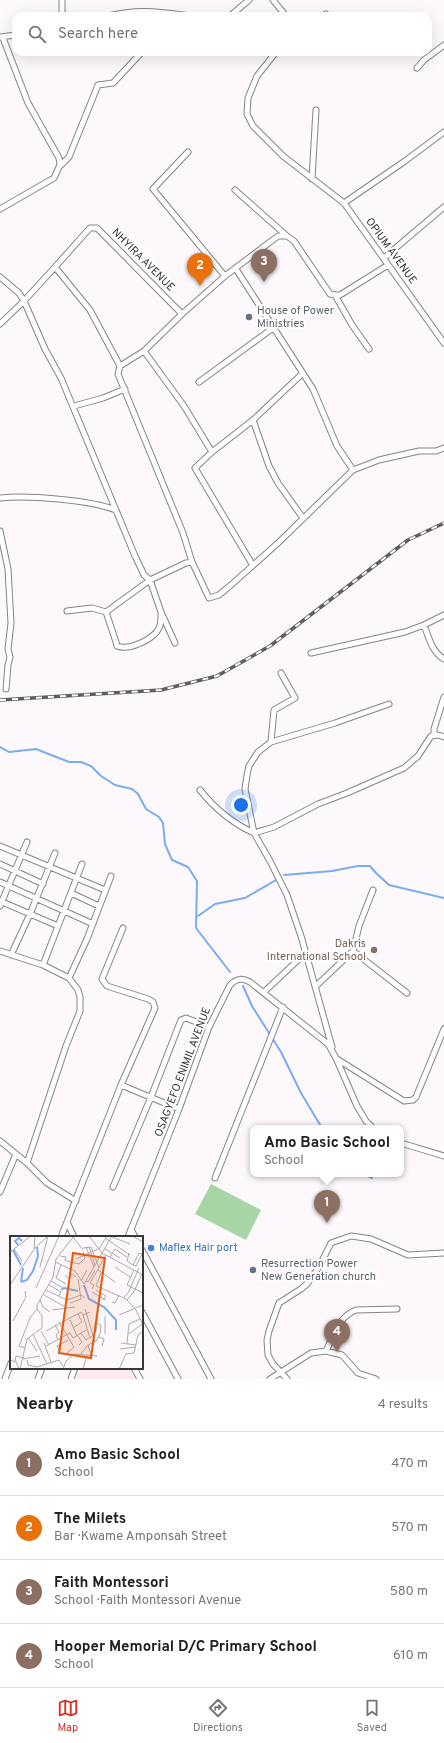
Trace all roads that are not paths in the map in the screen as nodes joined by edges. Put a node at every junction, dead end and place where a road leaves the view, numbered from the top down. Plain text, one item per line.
1 (62, 0) edge
2 (249, 0) edge
3 (273, 0) edge
4 (62, 12) edge
5 (126, 12) edge
6 (146, 12) edge
7 (235, 12) edge
8 (283, 12) edge
9 (12, 37) edge
10 (1, 38) edge
11 (444, 45) edge
12 (432, 54) edge
13 (138, 56) edge
14 (273, 56) edge
15 (429, 56) edge
16 (417, 68) dead end
17 (316, 110) dead end
18 (444, 132) edge
19 (188, 152) dead end
20 (59, 167) junction
21 (312, 179) junction
22 (235, 190) dead end
23 (344, 203) junction
24 (444, 207) edge
25 (0, 209) edge
26 (287, 236) junction
27 (384, 258) junction
28 (388, 265) junction
29 (55, 267) junction
30 (236, 269) junction
31 (225, 276) junction
32 (1, 280) edge
33 (335, 295) junction
34 (24, 301) junction
35 (182, 314) junction
36 (0, 324) edge
37 (273, 328) junction
38 (444, 343) edge
39 (369, 349) dead end
40 (144, 351) junction
41 (120, 366) junction
42 (304, 373) junction
43 (199, 382) dead end
44 (125, 389) junction
45 (74, 406) junction
46 (253, 420) junction
47 (444, 448) edge
48 (212, 452) junction
49 (353, 470) junction
50 (0, 498) edge
51 (116, 510) junction
52 (303, 518) junction
53 (0, 531) edge
54 (192, 562) junction
55 (252, 564) junction
56 (150, 580) junction
57 (67, 611) dead end
58 (106, 612) junction
59 (161, 612) junction
60 (444, 615) edge
61 (424, 625) junction
62 (175, 643) dead end
63 (311, 653) dead end
64 (444, 659) edge
65 (281, 673) dead end
66 (6, 689) dead end
67 (444, 697) edge
68 (389, 704) dead end
69 (434, 735) junction
70 (444, 737) edge
71 (271, 742) junction
72 (200, 790) dead end
73 (254, 833) junction
74 (27, 842) dead end
75 (0, 846) edge
76 (55, 853) dead end
77 (22, 856) junction
78 (0, 864) edge
79 (82, 864) dead end
80 (49, 867) junction
81 (15, 871) junction
82 (111, 876) dead end
83 (77, 878) junction
84 (0, 882) edge
85 (43, 884) junction
86 (9, 886) junction
87 (105, 890) junction
88 (373, 890) dead end
89 (71, 893) junction
90 (37, 898) junction
91 (1, 903) edge
92 (100, 906) junction
93 (64, 911) junction
94 (30, 914) junction
95 (93, 924) junction
96 (58, 926) junction
97 (123, 928) dead end
98 (0, 951) edge
99 (353, 951) junction
100 (11, 955) junction
101 (307, 955) junction
102 (43, 966) junction
103 (69, 978) junction
104 (316, 986) junction
105 (264, 992) junction
106 (407, 993) dead end
107 (283, 1007) junction
108 (209, 1027) junction
109 (444, 1029) edge
110 (333, 1052) junction
111 (336, 1058) junction
112 (121, 1085) junction
113 (151, 1097) junction
114 (179, 1109) junction
115 (369, 1125) edge
116 (0, 1141) edge
117 (404, 1144) edge
118 (16, 1154) junction
119 (444, 1156) edge
120 (27, 1163) junction
121 (215, 1178) dead end
122 (113, 1187) dead end
123 (0, 1192) edge
124 (76, 1201) junction
125 (67, 1222) junction
126 (131, 1229) junction
127 (61, 1236) edge
128 (74, 1236) edge
129 (128, 1236) edge
130 (134, 1236) edge
131 (143, 1252) edge
132 (444, 1253) edge
133 (397, 1309) dead end
134 (143, 1314) edge
135 (326, 1351) junction
136 (10, 1366) edge
137 (42, 1369) edge
138 (76, 1369) edge
139 (135, 1369) edge
140 (281, 1372) junction
141 (5, 1379) edge
142 (38, 1379) edge
143 (71, 1379) edge
144 (140, 1379) edge
145 (178, 1379) edge
146 (211, 1379) edge
147 (270, 1379) edge
148 (287, 1379) edge
149 (376, 1379) edge

1 - 4 street
2 - 7 street
3 - 8 street
5 - 6 street
9 - 10 street
10 - 20 street
11 - 12 street
13 - 20 street
14 - 21 street, OPIUM AVENUE
15 - 16 street
17 - 21 street
18 - 23 street
19 - 31 street
20 - 25 street
21 - 23 street, OPIUM AVENUE
22 - 26 street
23 - 27 street, OPIUM AVENUE
24 - 27 street
26 - 30 street
26 - 33 street
27 - 28 street, OPIUM AVENUE
28 - 33 street
28 - 38 street, OPIUM AVENUE
29 - 34 street, NHYIRA AVENUE
29 - 35 street, NHYIRA AVENUE
29 - 41 street
30 - 31 street
30 - 37 street
31 - 35 street
32 - 34 street
33 - 39 street
34 - 36 street, NHYIRA AVENUE
34 - 45 street
35 - 40 street
37 - 42 street
37 - 43 street
40 - 41 street
40 - 48 street
41 - 44 street
42 - 46 street
42 - 49 street
44 - 45 street
44 - 54 street
45 - 51 street
46 - 48 street
46 - 52 street
47 - 49 street
48 - 55 street
49 - 52 street
50 - 51 street
51 - 56 street
52 - 55 street
53 - 66 street
54 - 55 street
54 - 56 street
56 - 58 street
56 - 59 street
57 - 58 street
58 - 59 street
59 - 62 street
60 - 61 street
61 - 63 street
61 - 64 street
65 - 71 street
67 - 69 street
68 - 71 street
69 - 70 street
69 - 73 street
71 - 73 street
72 - 73 street
73 - 101 street
74 - 77 street
75 - 77 street
76 - 80 street
77 - 80 street
77 - 81 street
78 - 81 street
79 - 83 street
80 - 83 street
80 - 85 street
81 - 85 street
81 - 86 street
82 - 87 street
83 - 87 street
83 - 89 street
84 - 86 street
85 - 90 street
86 - 90 street
86 - 91 street
87 - 92 street
88 - 99 street
89 - 92 street
89 - 93 street
90 - 93 street
90 - 94 street
91 - 94 street
92 - 95 street
93 - 95 street
93 - 96 street
94 - 96 street
94 - 100 street
95 - 103 street
96 - 102 street
97 - 112 street
98 - 100 street
99 - 104 street
99 - 106 street
100 - 102 street
101 - 104 street
101 - 105 street
102 - 103 street
103 - 120 street
104 - 110 street
105 - 107 street, OSAGYEFO ENIMIL AVENUE
105 - 108 street, OSAGYEFO ENIMIL AVENUE
107 - 110 street, OSAGYEFO ENIMIL AVENUE
107 - 121 street
108 - 113 street
108 - 114 street, OSAGYEFO ENIMIL AVENUE
109 - 111 street
110 - 111 street, OSAGYEFO ENIMIL AVENUE
111 - 115 street, OSAGYEFO ENIMIL AVENUE
112 - 113 street
112 - 124 street
113 - 114 street
113 - 122 street
114 - 126 street, OSAGYEFO ENIMIL AVENUE
116 - 118 street
117 - 119 street
118 - 120 street
118 - 123 street
120 - 124 street
124 - 125 street
125 - 127 street
125 - 128 street
126 - 129 street, OSAGYEFO ENIMIL AVENUE
126 - 130 street
131 - 146 street
132 - 140 street
133 - 135 street
134 - 145 street
135 - 140 street
135 - 149 street
136 - 141 street
137 - 142 street
138 - 143 street
139 - 144 street
140 - 147 street
140 - 148 street

